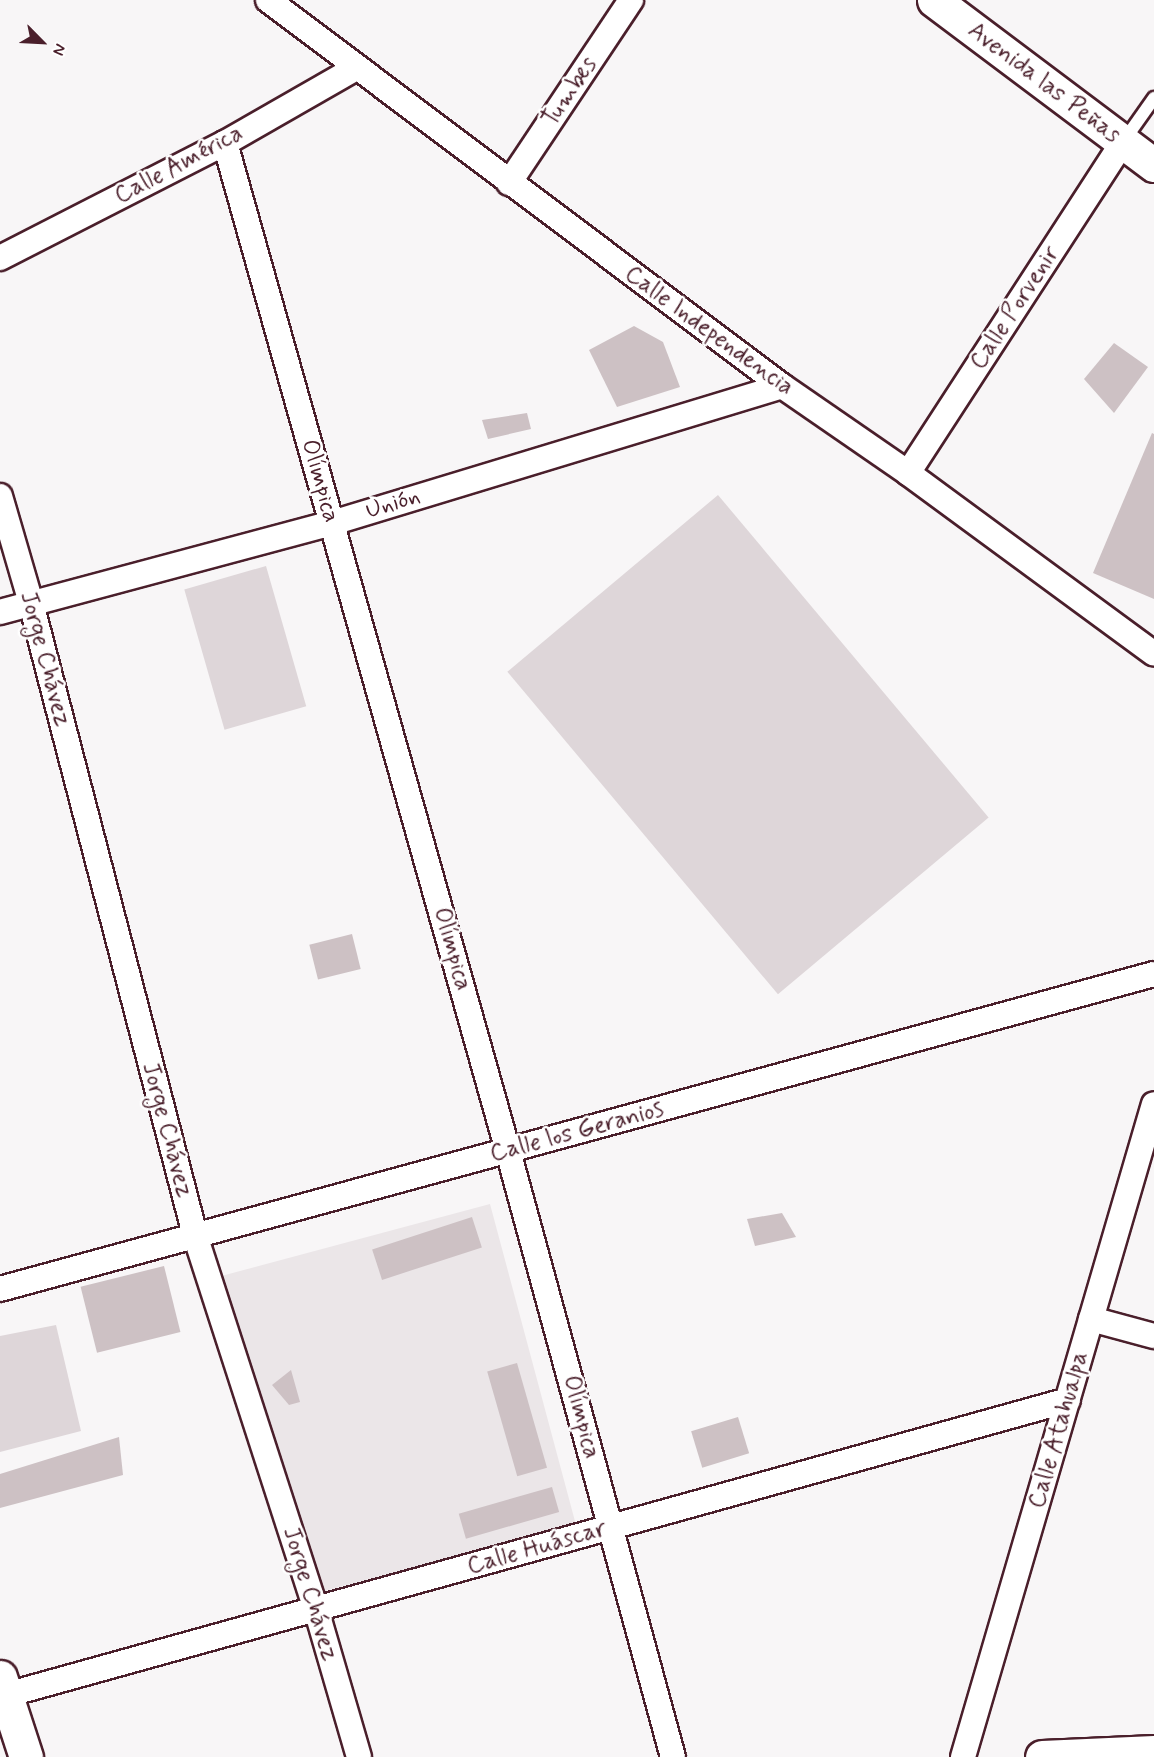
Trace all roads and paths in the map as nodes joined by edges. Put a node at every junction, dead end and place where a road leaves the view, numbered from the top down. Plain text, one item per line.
1 (268, 0) edge
2 (631, 0) edge
3 (934, 0) edge
4 (357, 68) junction
5 (1154, 98) edge
6 (225, 143) junction
7 (1122, 143) junction
8 (1154, 165) edge
9 (509, 183) junction
10 (0, 258) edge
11 (782, 386) junction
12 (908, 473) junction
13 (0, 496) edge
14 (332, 523) junction
15 (31, 603) junction
16 (0, 612) edge
17 (1154, 654) edge
18 (1154, 974) edge
19 (1154, 1104) edge
20 (508, 1151) junction
21 (195, 1235) junction
22 (0, 1289) edge
23 (1091, 1319) junction
24 (1154, 1336) edge
25 (1068, 1400) junction
26 (612, 1527) junction
27 (316, 1609) junction
28 (3, 1686) edge
29 (1154, 1752) edge
30 (26, 1757) edge
31 (359, 1757) edge
32 (673, 1757) edge
33 (963, 1757) edge
34 (1042, 1757) edge

1 - 4 street, Calle Independencia
2 - 9 street, Tumbes
3 - 7 main road, Avenida las Peñas
4 - 6 street, Calle América
4 - 9 street, Calle Independencia
5 - 7 lane
6 - 10 street, Calle América
6 - 14 street, Olímpica
7 - 8 main road, Avenida las Peñas
7 - 12 street, Calle Porvenir
9 - 11 street, Calle Independencia
11 - 12 street, Calle Independencia
11 - 14 street, Unión
12 - 17 street, Calle Independencia
13 - 15 street, Jorge Chávez
14 - 15 street, Unión
14 - 20 street, Olímpica
15 - 16 street, Unión
15 - 21 street, Jorge Chávez
18 - 20 street, Calle los Geranios
19 - 23 street, Calle Atahualpa
20 - 21 street, Calle los Geranios
20 - 26 street, Olímpica
21 - 22 street, Calle los Geranios
21 - 27 street, Jorge Chávez
23 - 24 street
23 - 25 street, Calle Atahualpa
25 - 26 street, Calle Huáscar
25 - 33 street, Calle Atahualpa
26 - 27 street, Calle Huáscar
26 - 32 street, Olímpica
27 - 28 street, Calle Huáscar
27 - 31 street, Jorge Chávez
28 - 30 main road
29 - 34 main road

